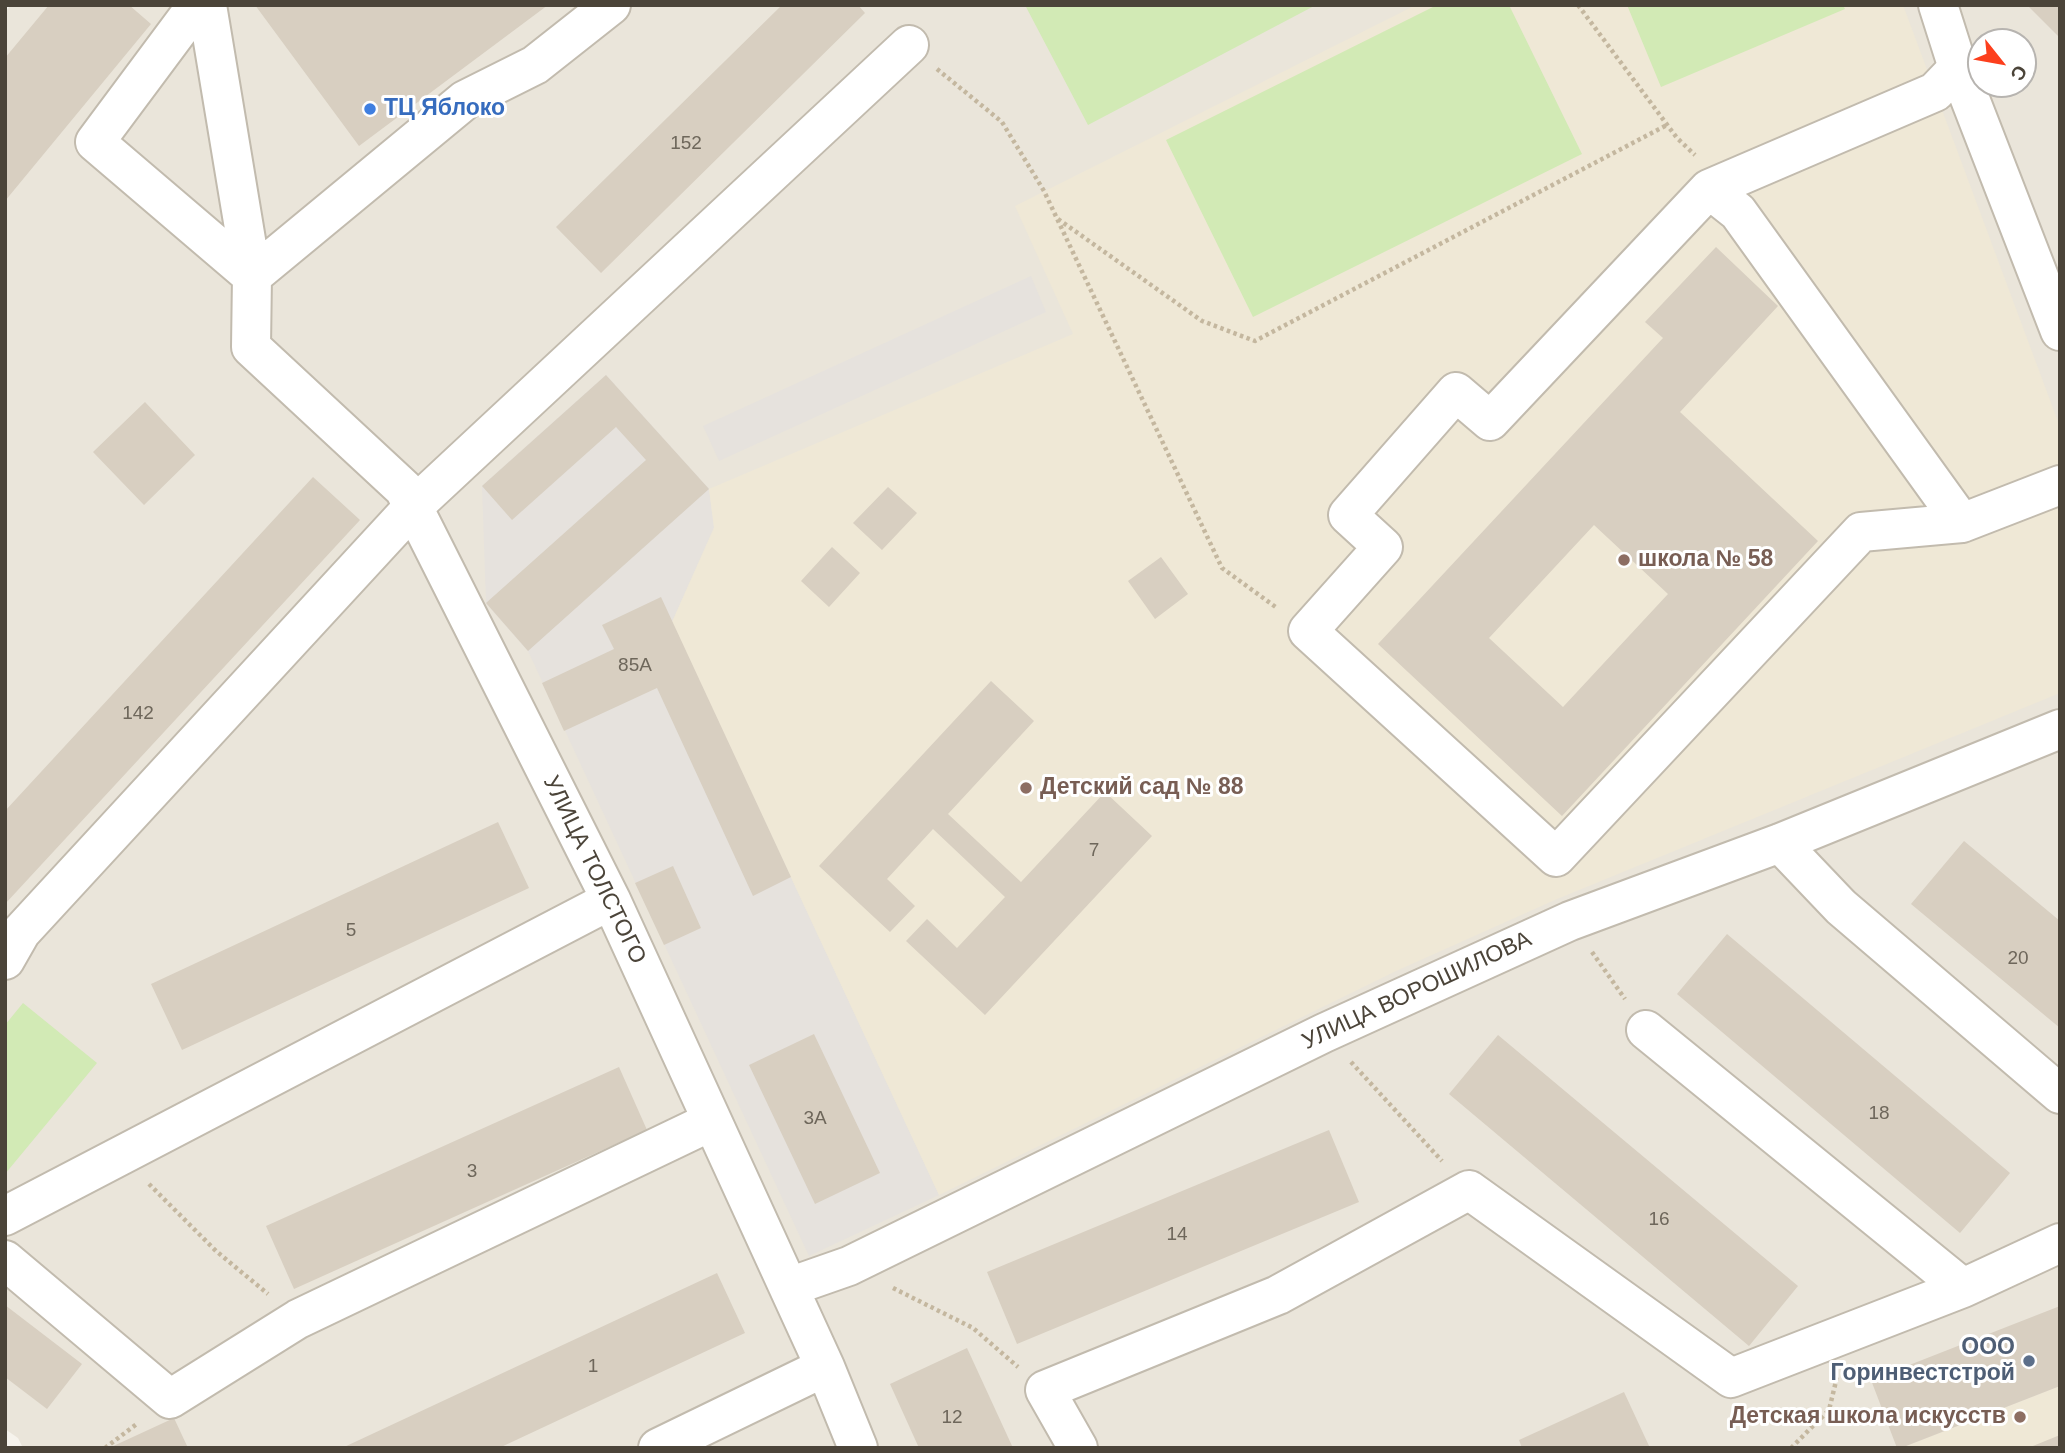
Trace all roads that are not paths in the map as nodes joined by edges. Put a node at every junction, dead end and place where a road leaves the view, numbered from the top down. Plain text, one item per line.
1 (197, 5) edge
2 (207, 5) edge
3 (611, 5) edge
4 (1946, 9) edge
5 (909, 45) road end
6 (1958, 68) junction
7 (1716, 186) junction
8 (252, 276) junction
9 (2060, 331) edge
10 (2060, 485) edge
11 (413, 507) junction
12 (1962, 523) junction
13 (2060, 729) edge
14 (1780, 843) junction
15 (611, 900) junction
16 (5, 960) edge
17 (1646, 1030) dead end
18 (2060, 1094) edge
19 (712, 1121) junction
20 (5, 1216) edge
21 (2060, 1243) edge
22 (5, 1261) edge
23 (789, 1287) junction
24 (1963, 1288) junction
25 (825, 1367) junction
26 (657, 1448) edge
27 (858, 1448) edge
28 (1078, 1448) edge

1 - 8 street
2 - 8 street
3 - 8 street
4 - 6 street
5 - 11 street
6 - 7 street
6 - 9 street
7 - 12 street
7 - 12 street
8 - 11 street, УЛИЦА ТОЛСТОГО
10 - 12 street
11 - 15 street, УЛИЦА ТОЛСТОГО
11 - 16 street
13 - 14 street, УЛИЦА ВОРОШИЛОВА
14 - 18 street
14 - 23 street, УЛИЦА ВОРОШИЛОВА
15 - 19 street, УЛИЦА ТОЛСТОГО
15 - 20 street
17 - 24 street
19 - 22 street
19 - 23 street, УЛИЦА ТОЛСТОГО
21 - 24 street
23 - 25 street, УЛИЦА ТОЛСТОГО
24 - 28 street
25 - 26 street
25 - 27 street, УЛИЦА ТОЛСТОГО

